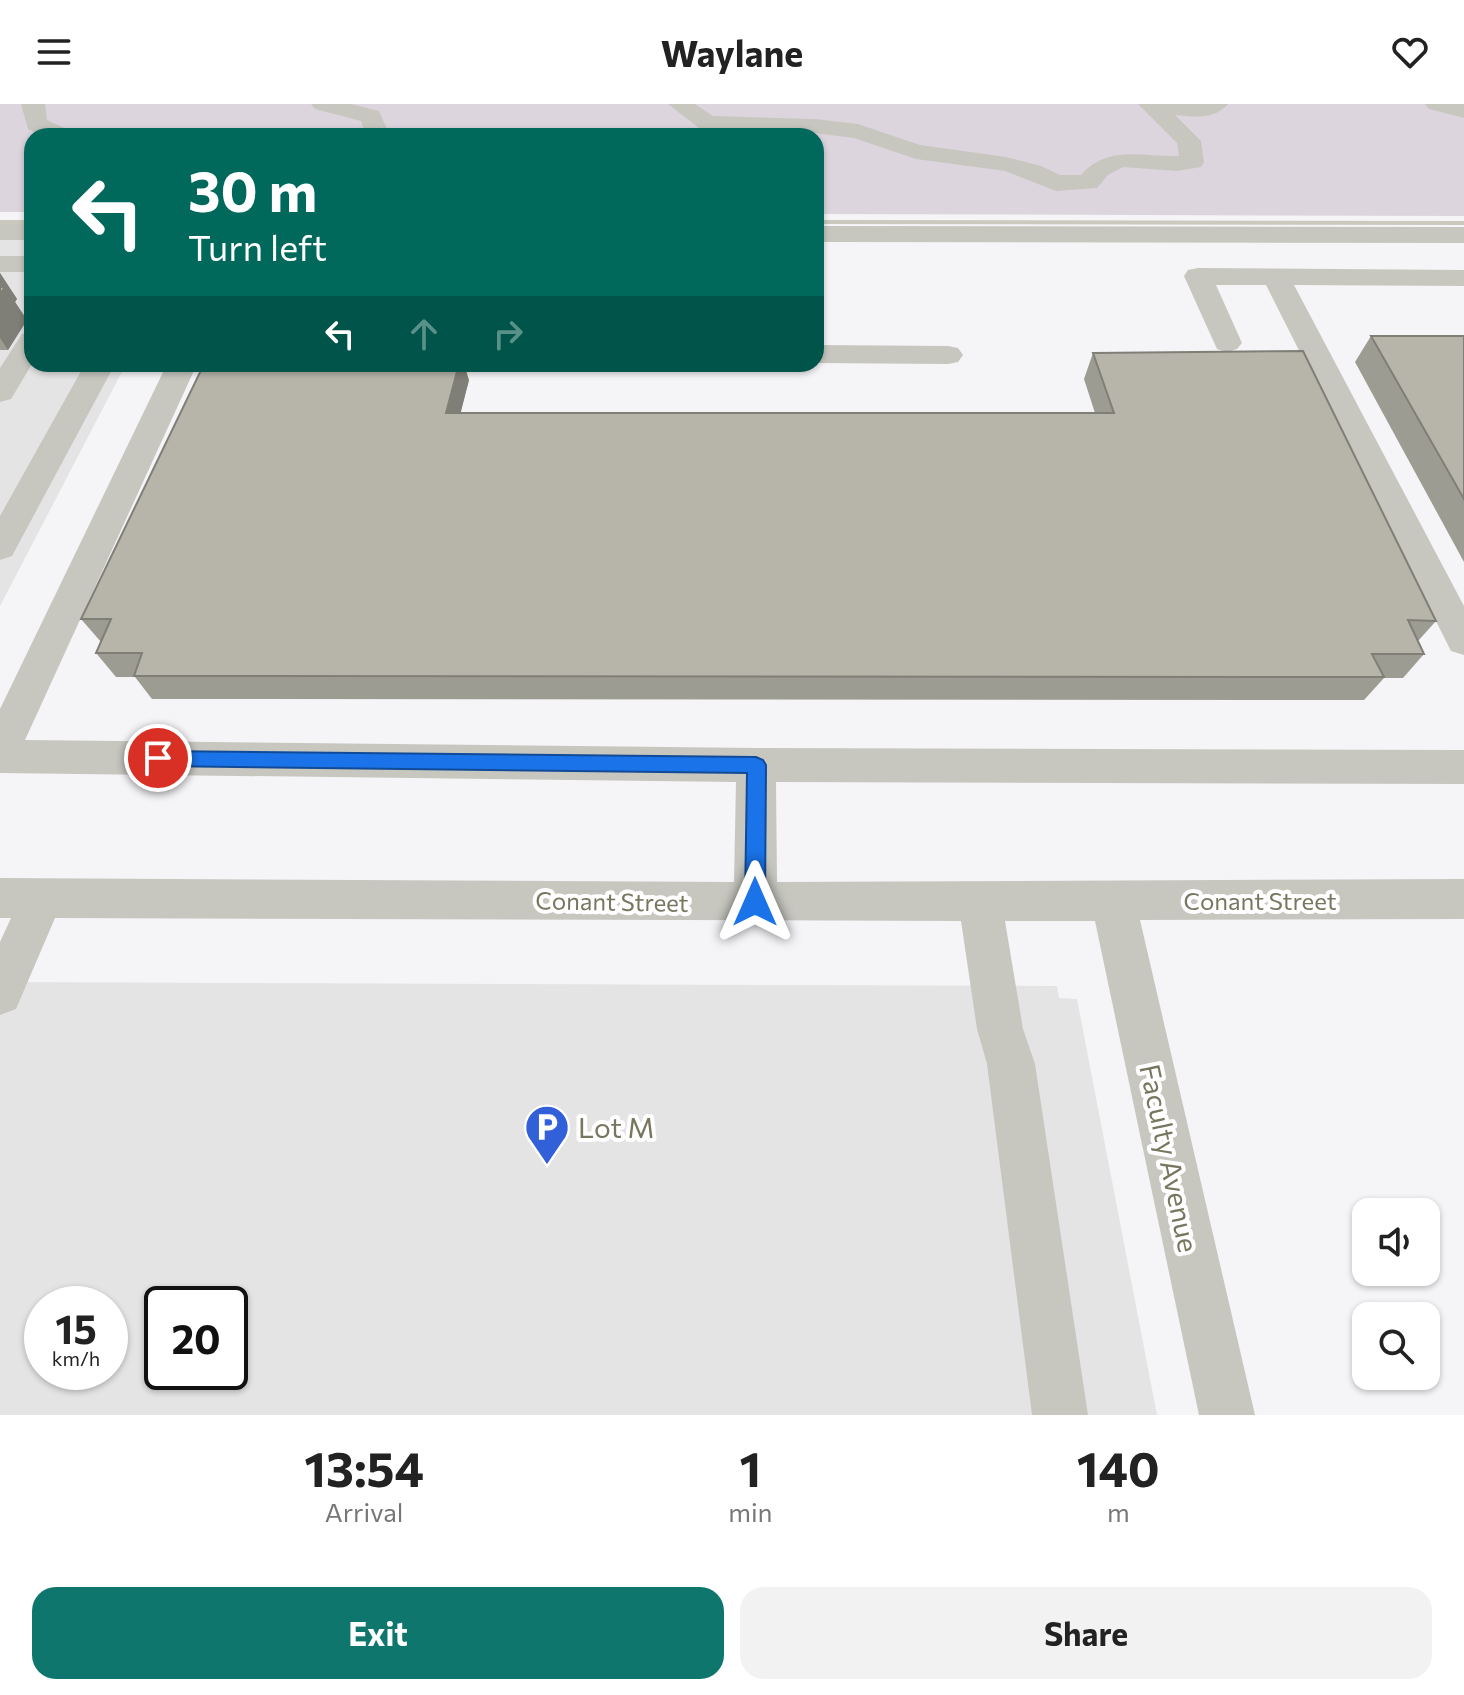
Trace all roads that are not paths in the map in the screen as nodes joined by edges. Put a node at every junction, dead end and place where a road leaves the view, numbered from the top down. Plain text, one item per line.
1 (33, 104) edge
2 (323, 104) edge
3 (680, 104) edge
4 (1216, 104) edge
5 (1437, 104) edge
6 (1150, 105) edge
7 (1464, 111) edge
8 (45, 128) edge
9 (375, 128) edge
10 (0, 232) edge
11 (24, 232) edge
12 (824, 234) edge
13 (1464, 235) edge
14 (0, 264) edge
15 (24, 264) edge
16 (1276, 277) junction
17 (1464, 278) edge
18 (1227, 343) dead end
19 (24, 353) edge
20 (824, 354) edge
21 (948, 355) dead end
22 (96, 372) edge
23 (178, 372) edge
24 (0, 392) edge
25 (0, 547) edge
26 (1464, 641) edge
27 (0, 750) edge
28 (0, 756) edge
29 (756, 765) junction
30 (1464, 767) edge
31 (21, 898) edge
32 (1464, 899) edge
33 (980, 900) junction
34 (1113, 900) junction
35 (755, 902) junction
36 (0, 993) edge
37 (1060, 1415) edge
38 (1227, 1415) edge

1 - 8 street
2 - 9 street
3 - 6 street
4 - 6 street
5 - 7 street
10 - 11 street
12 - 13 street
14 - 15 street
16 - 17 street
16 - 18 street
16 - 26 street
19 - 24 street
20 - 21 street
22 - 25 street
23 - 27 street
28 - 29 street
29 - 30 street
29 - 35 street
31 - 35 street, Conant Street
31 - 36 street
32 - 34 street, Conant Street
33 - 34 street, Conant Street
33 - 35 street, Conant Street
33 - 37 street
34 - 38 street, Faculty Avenue

